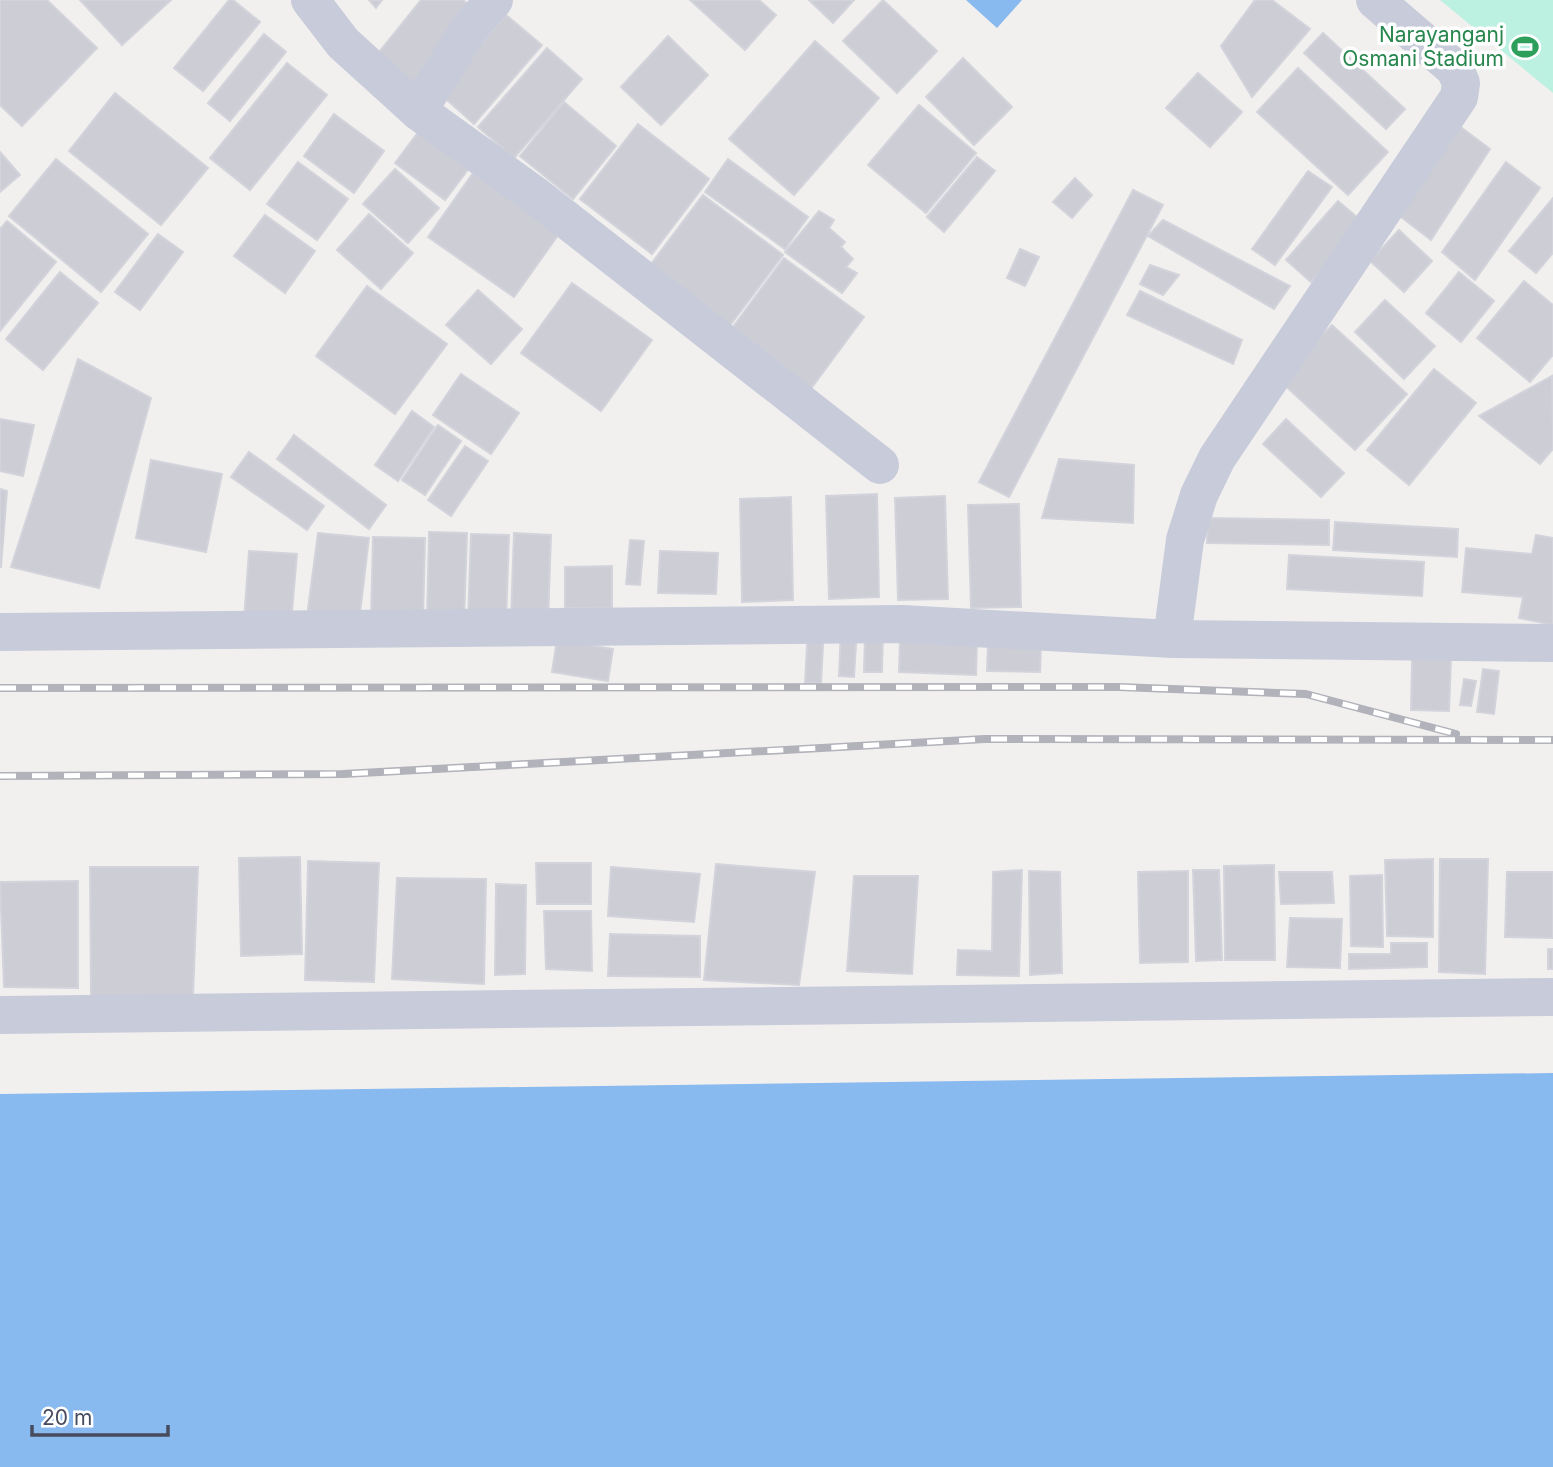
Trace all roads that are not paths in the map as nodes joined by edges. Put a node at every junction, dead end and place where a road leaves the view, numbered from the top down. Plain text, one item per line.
1 (310, 0) edge
2 (494, 0) edge
3 (1375, 0) edge
4 (418, 111) junction
5 (880, 465) dead end
6 (0, 632) edge
7 (1171, 639) junction
8 (1553, 643) edge
9 (1553, 998) edge
10 (0, 1015) edge

1 - 4 street
2 - 4 street
3 - 7 street
4 - 5 street
6 - 7 street
7 - 8 street
9 - 10 street

